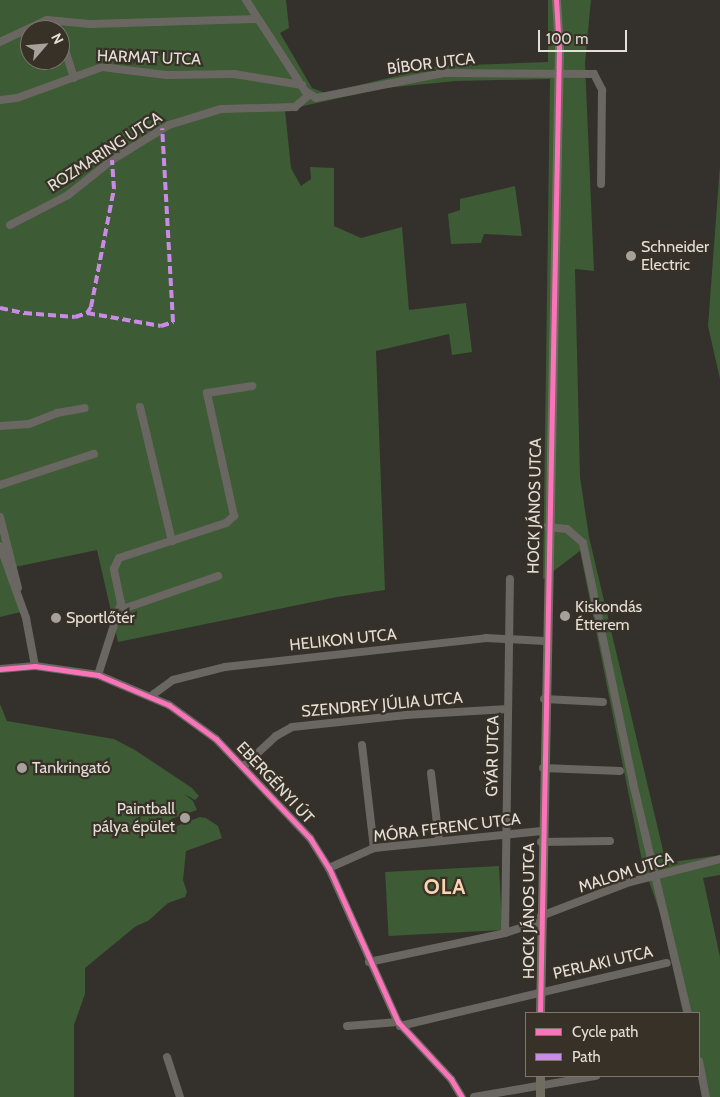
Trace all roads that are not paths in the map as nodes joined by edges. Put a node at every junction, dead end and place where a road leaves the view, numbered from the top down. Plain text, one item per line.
1 (246, 0) edge
2 (556, 0) edge
3 (258, 19) junction
4 (70, 22) edge
5 (20, 33) edge
6 (0, 42) edge
7 (70, 65) edge
8 (558, 72) junction
9 (74, 78) junction
10 (302, 85) junction
11 (309, 95) junction
12 (0, 100) edge
13 (601, 184) dead end
14 (10, 225) dead end
15 (252, 386) dead end
16 (140, 407) dead end
17 (85, 408) dead end
18 (0, 426) edge
19 (94, 454) dead end
20 (0, 484) edge
21 (0, 517) edge
22 (547, 527) junction
23 (172, 541) junction
24 (0, 546) edge
25 (218, 576) dead end
26 (510, 579) dead end
27 (17, 594) junction
28 (120, 610) junction
29 (510, 639) junction
30 (545, 641) junction
31 (35, 666) junction
32 (0, 669) edge
33 (98, 674) junction
34 (152, 696) junction
35 (544, 699) junction
36 (603, 702) dead end
37 (508, 709) junction
38 (362, 745) dead end
39 (244, 766) junction
40 (543, 768) junction
41 (620, 771) dead end
42 (431, 773) dead end
43 (542, 831) junction
44 (505, 833) junction
45 (439, 840) junction
46 (610, 841) dead end
47 (541, 842) junction
48 (374, 848) junction
49 (720, 859) edge
50 (329, 868) junction
51 (655, 875) junction
52 (541, 918) junction
53 (505, 933) junction
54 (369, 962) junction
55 (667, 963) dead end
56 (541, 992) junction
57 (540, 1012) edge
58 (688, 1012) edge
59 (399, 1024) junction
60 (347, 1026) dead end
61 (167, 1057) dead end
62 (700, 1066) edge
63 (585, 1077) edge
64 (540, 1081) edge
65 (180, 1097) edge
66 (462, 1097) edge
67 (474, 1097) edge
68 (540, 1097) edge
69 (706, 1097) edge

1 - 3 street
2 - 8 main road, HOCK JÁNOS UTCA
3 - 4 street
3 - 10 street
5 - 6 street
7 - 9 street
8 - 11 street, BÍBOR UTCA
8 - 13 street, BÍBOR UTCA
8 - 22 main road, HOCK JÁNOS UTCA
9 - 10 street, HARMAT UTCA
9 - 12 street, HARMAT UTCA
10 - 11 street
11 - 14 street, ROZMARING UTCA
15 - 23 street
16 - 23 street
17 - 18 street
19 - 20 street
21 - 27 street
22 - 30 main road, HOCK JÁNOS UTCA
22 - 51 street
23 - 28 street
24 - 27 street
25 - 28 street
26 - 29 street, GYÁR UTCA
27 - 31 street
28 - 33 street
29 - 30 street, HELIKON UTCA
29 - 34 street, HELIKON UTCA
29 - 37 street, GYÁR UTCA
30 - 35 main road, HOCK JÁNOS UTCA
31 - 32 street, EBERGÉNYI ÚT
31 - 33 street, EBERGÉNYI ÚT
33 - 34 street, EBERGÉNYI ÚT
34 - 39 street, EBERGÉNYI ÚT
35 - 36 street
35 - 40 main road, HOCK JÁNOS UTCA
37 - 39 street, SZENDREY JÚLIA UTCA
37 - 44 street, GYÁR UTCA
38 - 48 street
39 - 50 street, EBERGÉNYI ÚT
40 - 41 street
40 - 43 main road, HOCK JÁNOS UTCA
42 - 45 street
43 - 44 street, MÓRA FERENC UTCA
43 - 47 main road, HOCK JÁNOS UTCA
44 - 45 street, MÓRA FERENC UTCA
44 - 53 street, GYÁR UTCA
45 - 48 street, MÓRA FERENC UTCA
46 - 47 street
47 - 52 main road, HOCK JÁNOS UTCA
48 - 50 street, MÓRA FERENC UTCA
49 - 51 street, MALOM UTCA
50 - 54 street, EBERGÉNYI ÚT
51 - 52 street, MALOM UTCA
51 - 58 street
52 - 53 street, MALOM UTCA
52 - 56 main road, HOCK JÁNOS UTCA
53 - 54 street, MALOM UTCA
54 - 59 street, EBERGÉNYI ÚT
55 - 56 street, PERLAKI UTCA
56 - 57 main road, HOCK JÁNOS UTCA
56 - 59 street, PERLAKI UTCA
59 - 60 street, PERLAKI UTCA
59 - 66 street, EBERGÉNYI ÚT
61 - 65 street
62 - 69 street
63 - 64 street
64 - 67 street
64 - 68 main road

